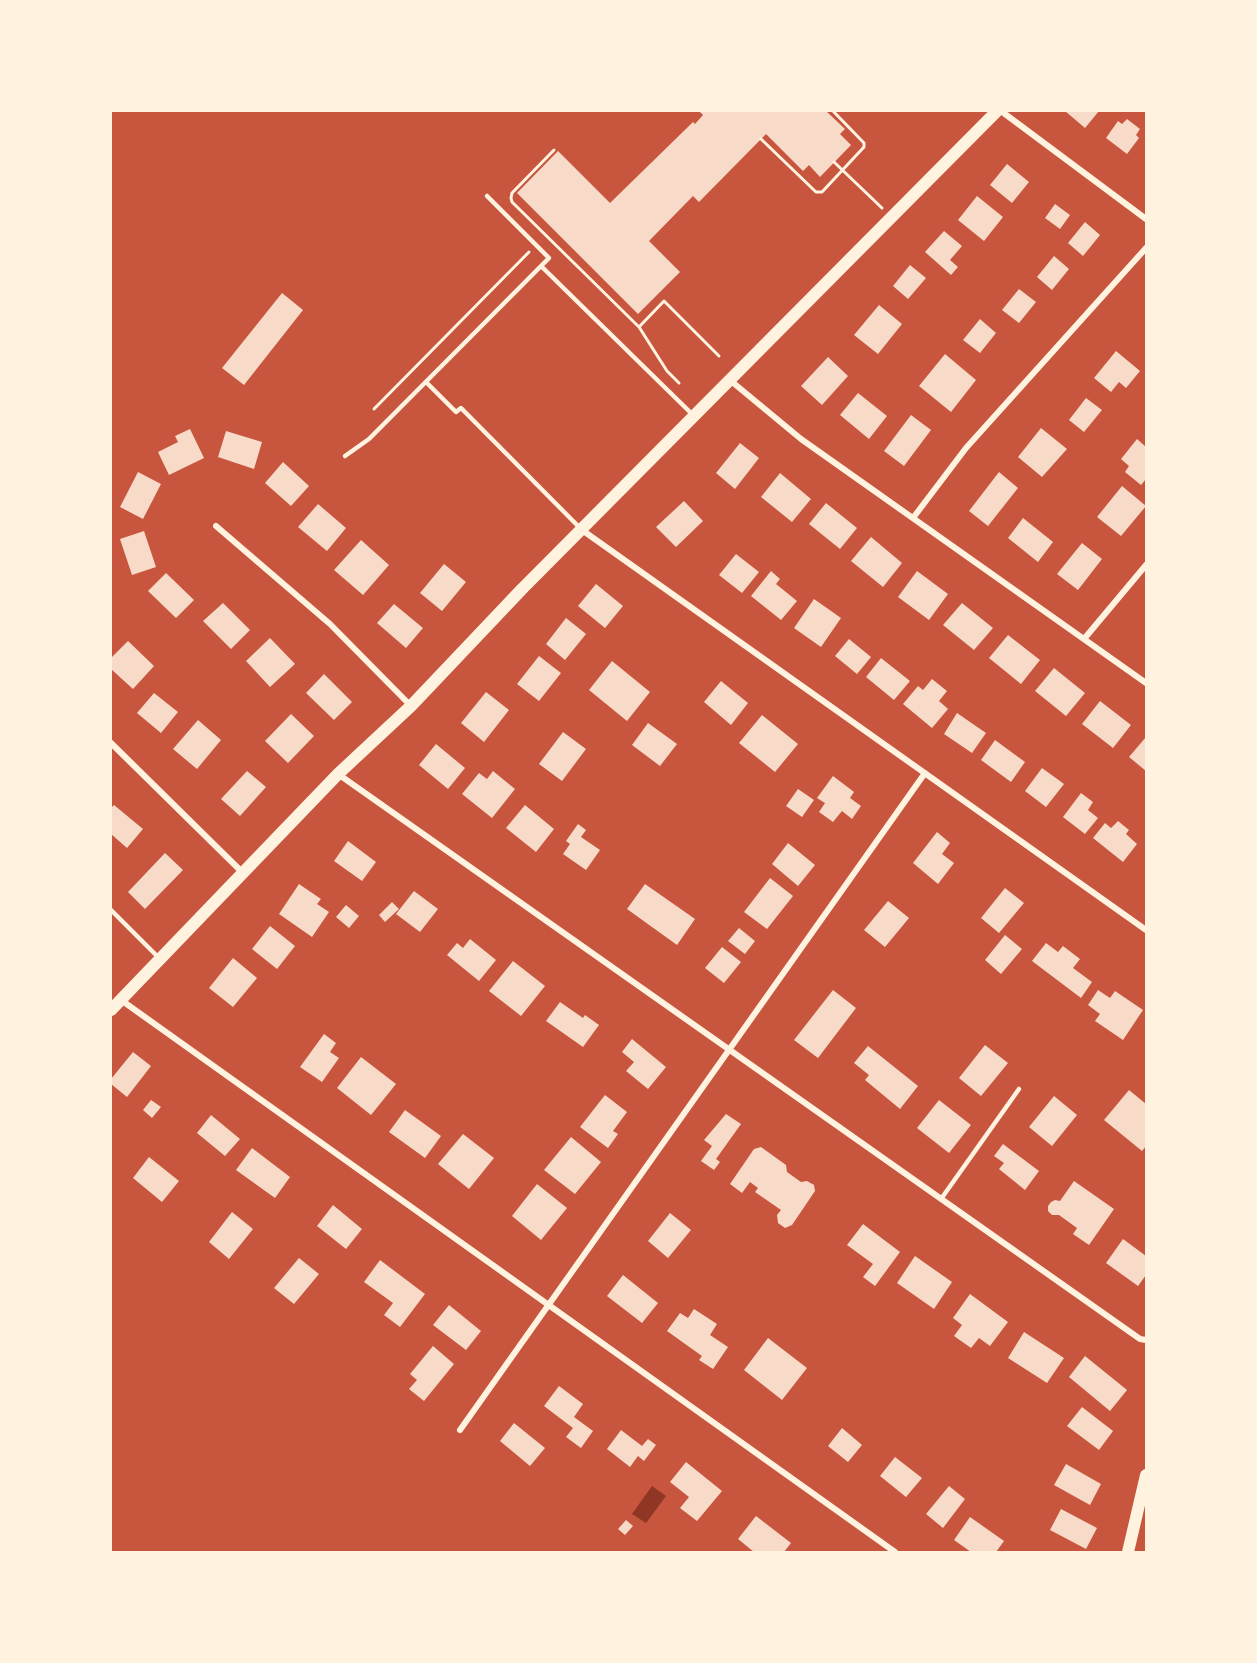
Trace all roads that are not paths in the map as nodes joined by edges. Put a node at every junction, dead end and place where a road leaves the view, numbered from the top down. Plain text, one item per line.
1 (999, 111) edge
2 (487, 196) dead end
3 (1146, 219) edge
4 (1146, 248) edge
5 (541, 266) junction
6 (730, 381) junction
7 (426, 382) junction
8 (695, 417) junction
9 (345, 456) dead end
10 (913, 518) junction
11 (216, 526) dead end
12 (582, 530) junction
13 (1146, 565) edge
14 (1084, 639) junction
15 (1146, 684) edge
16 (411, 706) junction
17 (111, 743) edge
18 (925, 773) junction
19 (338, 774) junction
20 (242, 872) junction
21 (111, 910) edge
22 (1146, 930) edge
23 (159, 960) junction
24 (121, 1000) junction
25 (111, 1010) edge
26 (729, 1050) junction
27 (1019, 1089) dead end
28 (941, 1199) junction
29 (548, 1305) junction
30 (1146, 1340) edge
31 (460, 1430) dead end
32 (1146, 1475) edge
33 (895, 1552) edge
34 (1128, 1552) edge

1 - 3 street
1 - 6 main road
2 - 5 lane
4 - 10 street
5 - 7 lane
5 - 8 lane
6 - 8 main road
6 - 10 street
7 - 9 lane
7 - 12 lane
8 - 12 main road
10 - 14 street
11 - 16 street
12 - 16 main road
12 - 18 street
13 - 14 street
14 - 15 street
16 - 19 main road
17 - 20 street
18 - 22 street
18 - 26 street
19 - 20 main road
19 - 26 street
20 - 23 main road
21 - 23 lane
23 - 24 main road
24 - 25 main road
24 - 29 street
26 - 28 street
26 - 29 street
27 - 28 lane
28 - 30 street
29 - 31 street
29 - 33 street
32 - 34 main road

